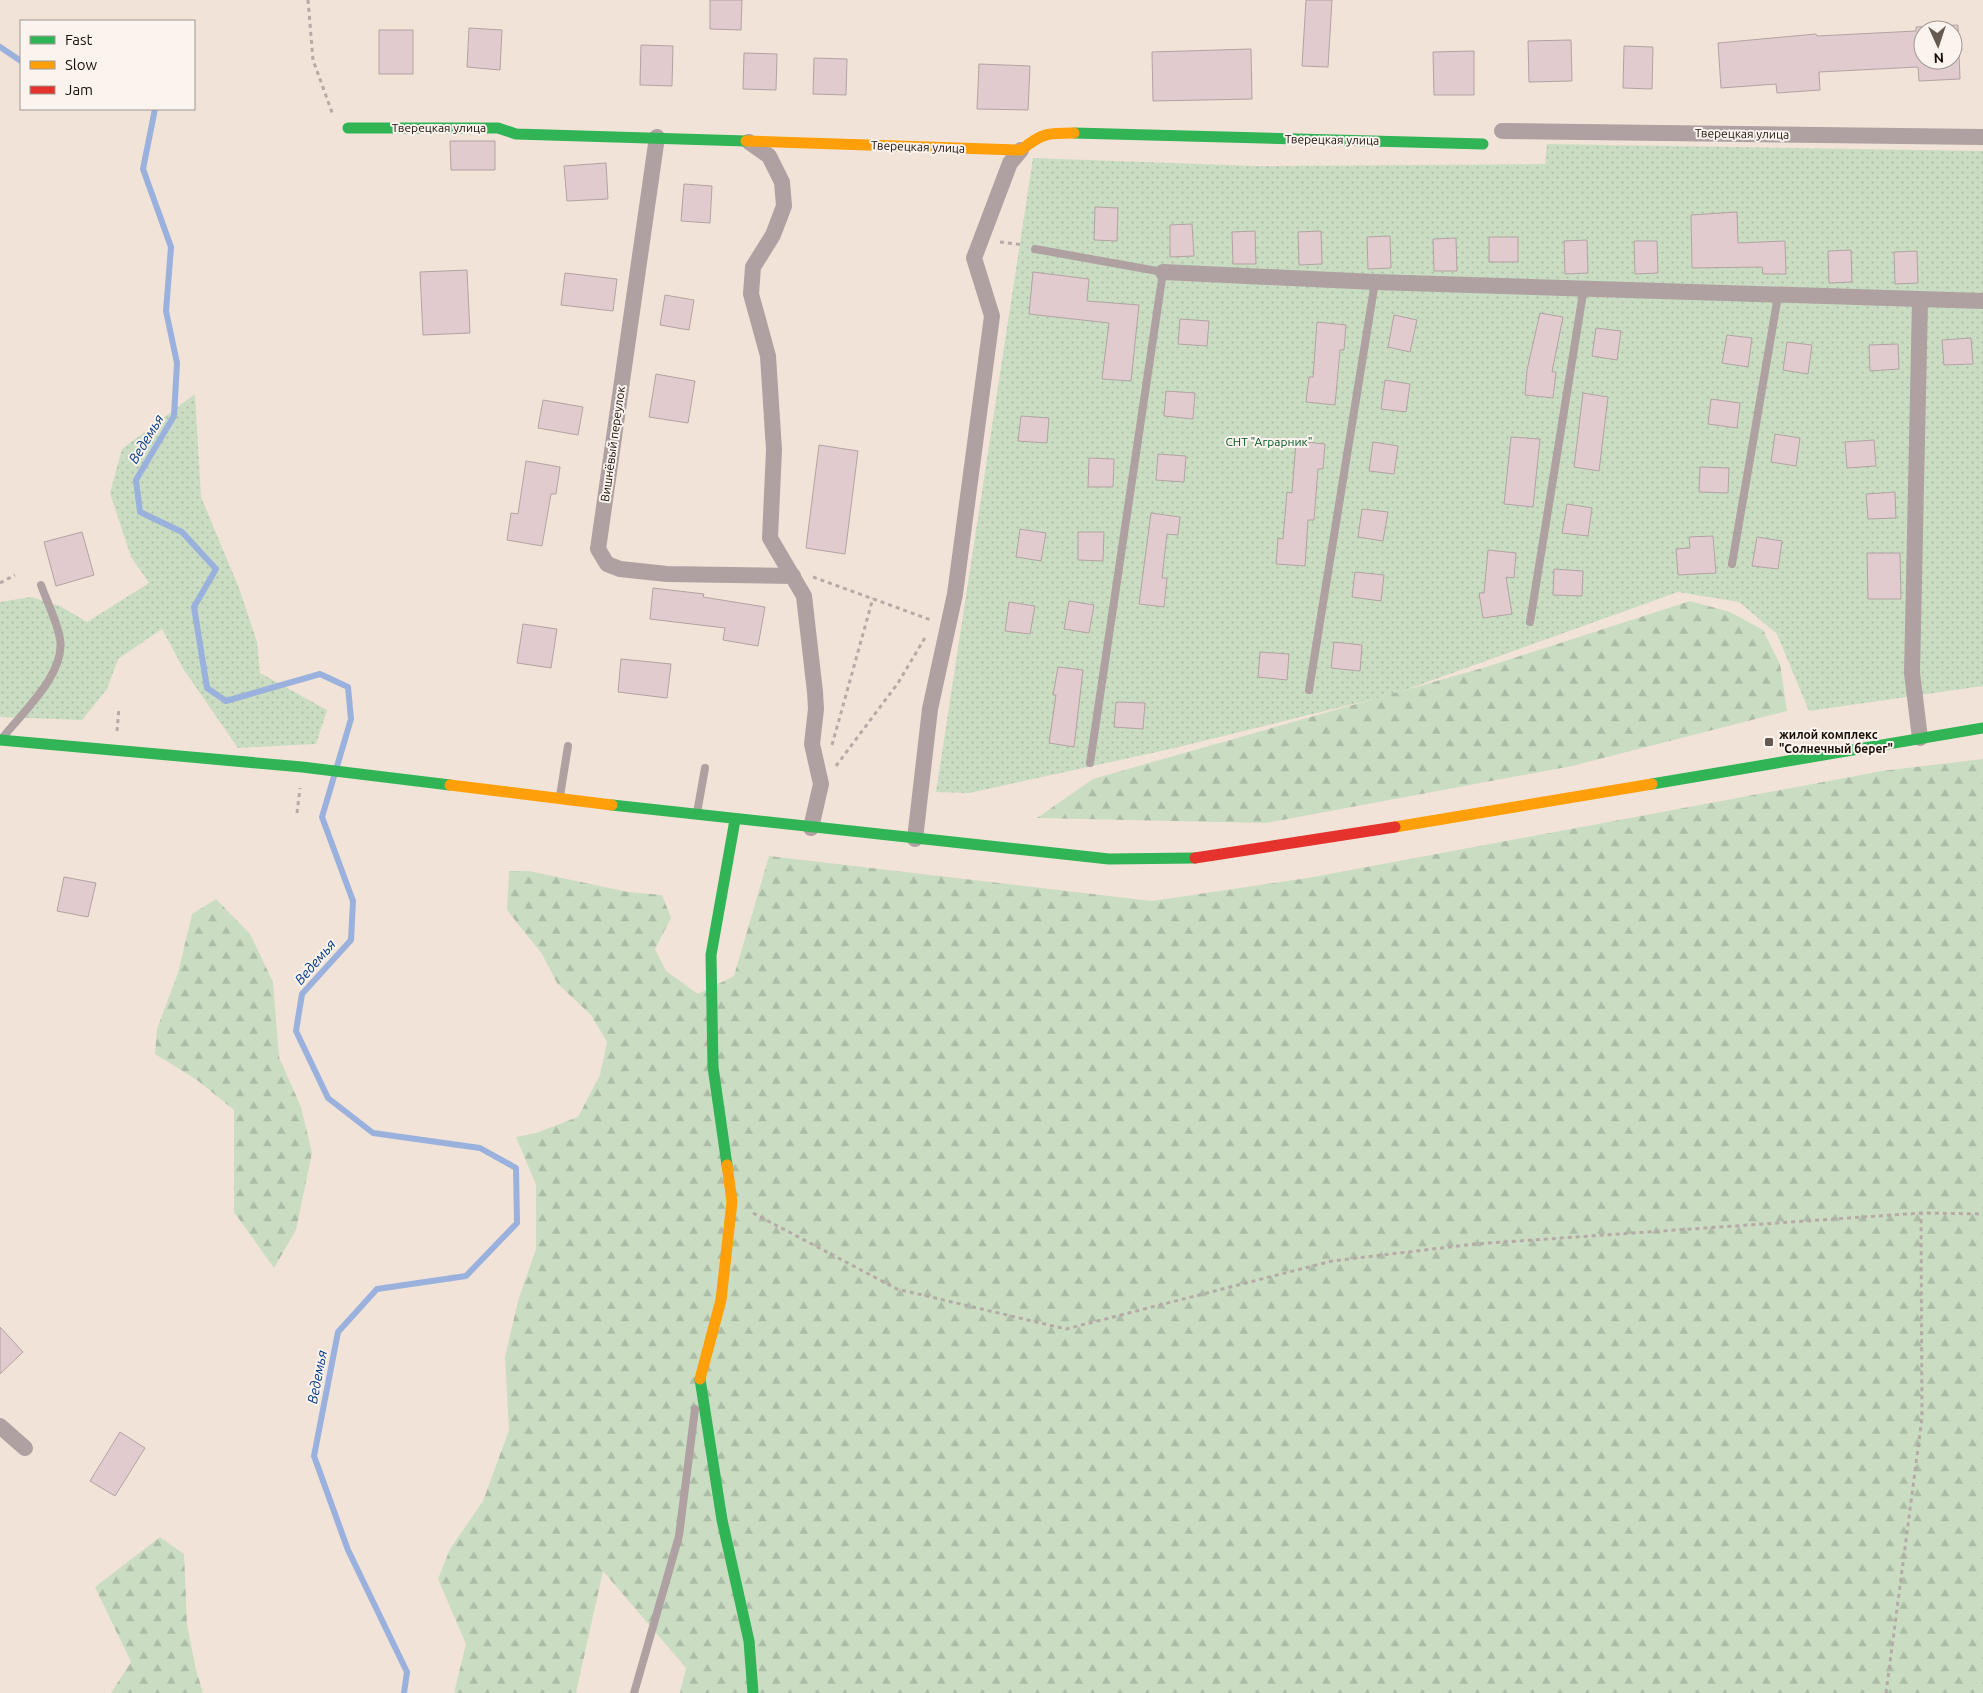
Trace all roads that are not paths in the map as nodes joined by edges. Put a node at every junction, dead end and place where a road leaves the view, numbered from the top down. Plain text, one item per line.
1 (348, 128) road end
2 (1502, 131) dead end
3 (657, 137) junction
4 (1983, 137) edge
5 (749, 142) junction
6 (1483, 144) dead end
7 (1021, 150) junction
8 (1035, 249) road end
9 (1164, 272) junction
10 (1375, 282) junction
11 (1584, 287) junction
12 (1778, 296) junction
13 (1920, 301) junction
14 (1983, 301) edge
15 (1732, 564) dead end
16 (793, 576) junction
17 (42, 585) dead end
18 (1530, 622) dead end
19 (1309, 690) dead end
20 (1983, 728) edge
21 (1920, 738) junction
22 (0, 740) edge
23 (568, 746) dead end
24 (1090, 762) dead end
25 (705, 768) dead end
26 (560, 799) junction
27 (697, 816) junction
28 (735, 820) junction
29 (811, 828) junction
30 (915, 839) junction
31 (698, 1382) junction
32 (0, 1426) edge
33 (24, 1448) dead end
34 (634, 1693) edge
35 (753, 1693) edge

1 - 3 street, Тверецкая улица
2 - 4 street, Тверецкая улица
3 - 5 street, Тверецкая улица
3 - 16 street, Вишнёвый переулок
5 - 7 street, Тверецкая улица
5 - 16 street
6 - 7 street, Тверецкая улица
7 - 30 street
8 - 9 lane
9 - 10 street
9 - 24 lane
10 - 11 street
10 - 19 lane
11 - 12 street
11 - 18 lane
12 - 13 street
12 - 15 lane
13 - 14 street
13 - 21 street
16 - 29 street
17 - 22 lane
20 - 21 street
21 - 30 street
22 - 26 street
23 - 26 lane
25 - 27 lane
26 - 27 street
27 - 28 street
28 - 29 street
28 - 31 street
29 - 30 street
31 - 34 lane
31 - 35 street
32 - 33 street

